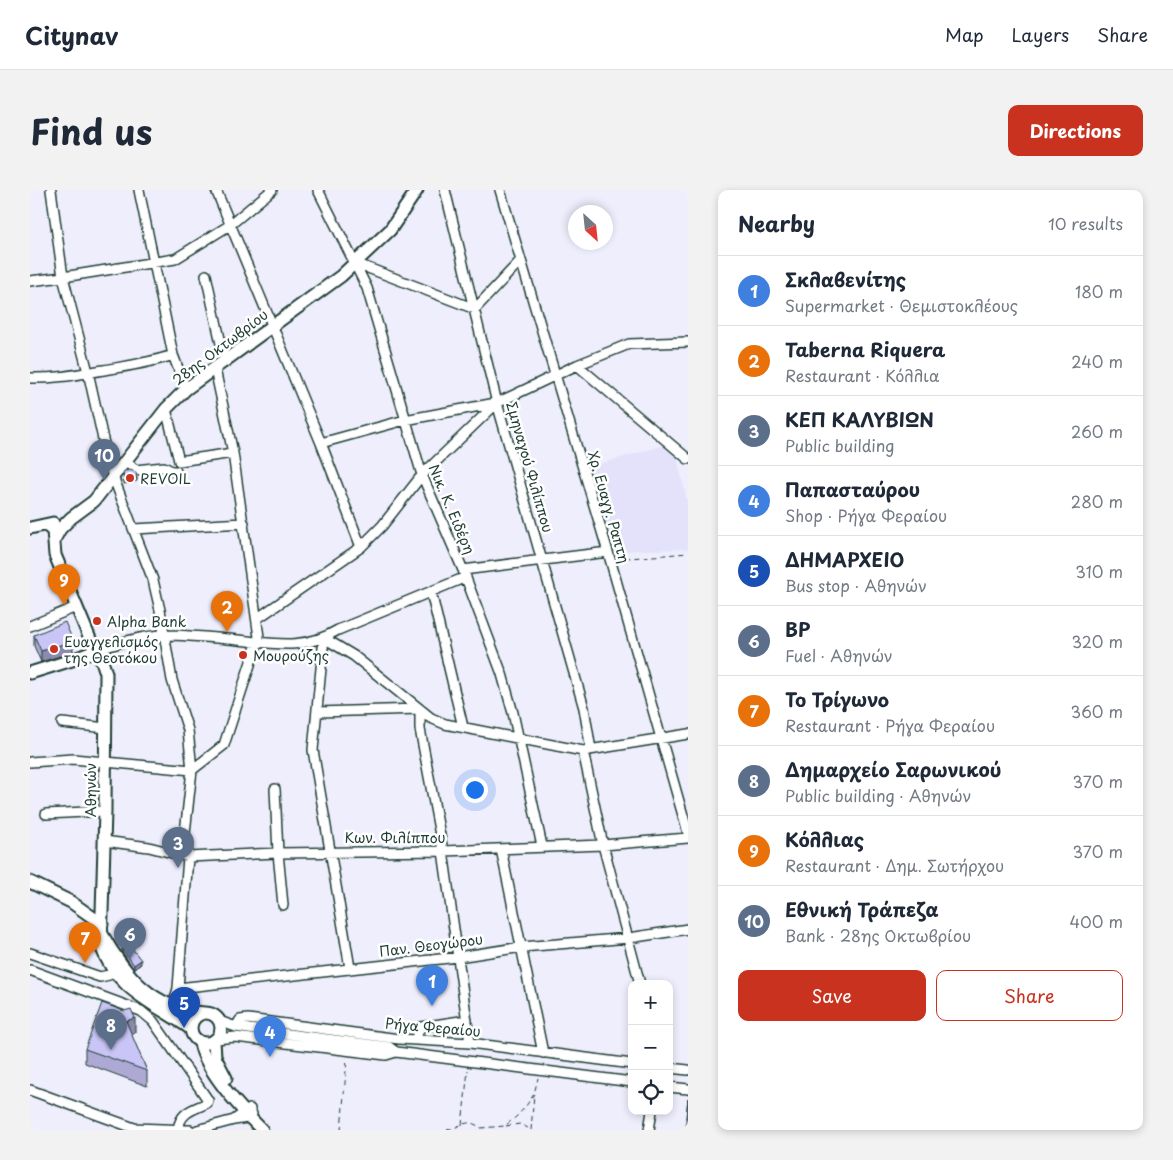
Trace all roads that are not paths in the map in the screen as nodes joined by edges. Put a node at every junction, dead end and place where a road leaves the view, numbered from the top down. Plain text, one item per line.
1 (51, 190) edge
2 (139, 190) edge
3 (216, 190) edge
4 (272, 190) edge
5 (318, 190) edge
6 (417, 190) edge
7 (445, 190) edge
8 (500, 190) edge
9 (230, 225) junction
10 (521, 260) junction
11 (154, 262) junction
12 (355, 263) junction
13 (206, 275) dead end
14 (63, 277) junction
15 (30, 281) edge
16 (475, 309) junction
17 (273, 326) junction
18 (688, 342) edge
19 (173, 355) junction
20 (225, 362) junction
21 (577, 365) junction
22 (215, 369) junction
23 (88, 372) junction
24 (556, 376) junction
25 (30, 378) edge
26 (186, 389) junction
27 (497, 403) junction
28 (166, 409) junction
29 (405, 420) junction
30 (321, 443) junction
31 (233, 453) junction
32 (688, 459) edge
33 (126, 461) junction
34 (176, 471) dead end
35 (422, 475) junction
36 (114, 477) junction
37 (71, 518) junction
38 (244, 523) junction
39 (46, 525) junction
40 (30, 528) edge
41 (134, 529) junction
42 (54, 540) junction
43 (362, 547) junction
44 (608, 552) junction
45 (543, 560) junction
46 (464, 573) junction
47 (430, 592) junction
48 (76, 607) junction
49 (258, 618) junction
50 (30, 626) edge
51 (164, 635) junction
52 (324, 638) junction
53 (257, 642) junction
54 (95, 650) junction
55 (30, 672) edge
56 (420, 709) junction
57 (317, 712) junction
58 (62, 723) dead end
59 (463, 727) junction
60 (106, 728) junction
61 (688, 734) edge
62 (518, 737) junction
63 (662, 739) junction
64 (587, 750) junction
65 (30, 762) edge
66 (105, 762) junction
67 (192, 770) junction
68 (275, 790) dead end
69 (105, 811) junction
70 (46, 814) dead end
71 (688, 833) edge
72 (688, 838) edge
73 (104, 841) junction
74 (603, 845) junction
75 (542, 846) junction
76 (501, 849) junction
77 (443, 851) junction
78 (330, 852) junction
79 (278, 853) junction
80 (188, 857) junction
81 (30, 882) edge
82 (283, 905) dead end
83 (102, 928) junction
84 (688, 929) edge
85 (629, 938) junction
86 (522, 947) junction
87 (30, 953) edge
88 (458, 957) junction
89 (66, 966) junction
90 (350, 968) junction
91 (30, 970) edge
92 (122, 972) junction
93 (639, 980) edge
94 (61, 982) junction
95 (178, 988) junction
96 (174, 1008) junction
97 (204, 1013) junction
98 (467, 1020) junction
99 (219, 1021) junction
100 (236, 1027) junction
101 (191, 1029) junction
102 (399, 1039) junction
103 (215, 1040) junction
104 (416, 1040) junction
105 (200, 1042) junction
106 (470, 1043) junction
107 (396, 1052) junction
108 (542, 1053) junction
109 (628, 1064) edge
110 (673, 1068) edge
111 (688, 1070) edge
112 (628, 1081) edge
113 (673, 1088) edge
114 (30, 1090) edge
115 (688, 1090) edge
116 (250, 1113) junction
117 (651, 1115) edge
118 (178, 1129) edge
119 (190, 1130) edge
120 (197, 1130) edge
121 (263, 1130) edge
122 (649, 1130) edge

1 - 14 street
2 - 11 street
3 - 9 street
4 - 9 street
5 - 12 street, Νικ. Κ. Ειδέρη
6 - 12 main road, 28ης Οκτωβρίου
7 - 16 street, Σμηναγού Φιλίππου
8 - 10 street, Χρ. Ευαγγ. Ραπτη
9 - 11 street
9 - 17 street
10 - 16 street
10 - 24 street, Χρ. Ευαγγ. Ραπτη
11 - 14 street
11 - 19 street
12 - 16 street
12 - 17 main road, 28ης Οκτωβρίου
12 - 29 street, Νικ. Κ. Ειδέρη
13 - 20 street
14 - 15 street
14 - 23 street
16 - 27 street, Σμηναγού Φιλίππου
17 - 20 main road, 28ης Οκτωβρίου
17 - 30 street
18 - 21 street
19 - 23 street
19 - 26 street
20 - 22 main road, 28ης Οκτωβρίου
21 - 24 street
21 - 32 street
22 - 26 main road, 28ης Οκτωβρίου
22 - 31 street
23 - 25 street
23 - 36 street
24 - 27 street
24 - 44 street, Χρ. Ευαγγ. Ραπτη
26 - 28 main road, 28ης Οκτωβρίου
27 - 29 street
27 - 35 street
27 - 45 street, Σμηναγού Φιλίππου
28 - 31 street
28 - 33 main road, 28ης Οκτωβρίου
29 - 30 street
29 - 35 street, Νικ. Κ. Ειδέρη
30 - 43 street
31 - 38 street
33 - 34 street
33 - 36 main road, 28ης Οκτωβρίου
35 - 43 street
35 - 46 street, Νικ. Κ. Ειδέρη
36 - 37 main road, 28ης Οκτωβρίου
36 - 41 street
37 - 39 main road
37 - 42 main road, 28ης Οκτωβρίου
38 - 41 street
38 - 49 street
39 - 40 main road
39 - 42 main road, Αθηνών
41 - 51 street
42 - 48 main road, Αθηνών
43 - 49 street
44 - 45 street
44 - 63 street, Χρ. Ευαγγ. Ραπτη
45 - 46 street
45 - 64 street, Σμηναγού Φιλίππου
46 - 47 street
46 - 62 street, Νικ. Κ. Ειδέρη
47 - 52 street
47 - 59 street
48 - 50 street
48 - 54 main road, Αθηνών
49 - 53 street
51 - 53 street
51 - 54 street
51 - 67 street
52 - 53 street
52 - 56 street
52 - 57 street
53 - 67 street
54 - 55 main road
54 - 60 main road, Αθηνών
56 - 57 street
56 - 59 street
56 - 77 street
57 - 78 street
58 - 60 street
59 - 62 street
60 - 66 main road, Αθηνών
61 - 63 street
62 - 64 street
62 - 75 street, Νικ. Κ. Ειδέρη
63 - 64 street
63 - 71 street, Χρ. Ευαγγ. Ραπτη
64 - 74 street, Σμηναγού Φιλίππου
65 - 66 street
66 - 67 street
66 - 69 main road, Αθηνών
67 - 80 street
68 - 79 street
69 - 70 street
69 - 73 main road, Αθηνών
72 - 74 street, Κων. Φιλίππου
73 - 80 street, Κων. Φιλίππου
73 - 83 main road, Αθηνών
74 - 75 street, Κων. Φιλίππου
74 - 85 street, Σμηναγού Φιλίππου
75 - 76 street, Κων. Φιλίππου
76 - 77 street, Κων. Φιλίππου
76 - 86 street
77 - 78 street, Κων. Φιλίππου
77 - 88 street
78 - 79 street, Κων. Φιλίππου
78 - 90 street
79 - 80 street, Κων. Φιλίππου
79 - 82 street
80 - 95 street
81 - 83 main road
83 - 92 main road, Αθηνών
83 - 92 main road, Αθηνών
84 - 85 street, Παν. Θεογώρου
85 - 86 street, Παν. Θεογώρου
85 - 93 street, Σμηναγού Φιλίππου
86 - 88 street, Παν. Θεογώρου
86 - 108 street
87 - 89 street
88 - 90 street, Παν. Θεογώρου
88 - 98 street
89 - 92 street
89 - 94 street
90 - 95 street, Παν. Θεογώρου
91 - 94 street
92 - 96 main road, Αθηνών
92 - 101 main road, Αθηνών
94 - 118 street
95 - 96 street
96 - 97 main road, Αθηνών
97 - 99 main road
97 - 101 main road
98 - 104 street
98 - 106 street
99 - 100 street, Ρήγα Φεραίου
99 - 103 main road
100 - 102 street, Ρήγα Φεραίου
100 - 107 street, Ρήγα Φεραίου
101 - 105 main road
102 - 104 street, Ρήγα Φεραίου
102 - 107 street
103 - 105 main road
103 - 107 street, Ρήγα Φεραίου
103 - 116 main road
104 - 106 street, Ρήγα Φεραίου
105 - 116 main road
106 - 108 street, Ρήγα Φεραίου
107 - 112 street, Ρήγα Φεραίου
108 - 109 street, Ρήγα Φεραίου
110 - 111 street
113 - 115 street
114 - 118 street
116 - 120 street
116 - 121 main road
117 - 122 street
118 - 119 street

